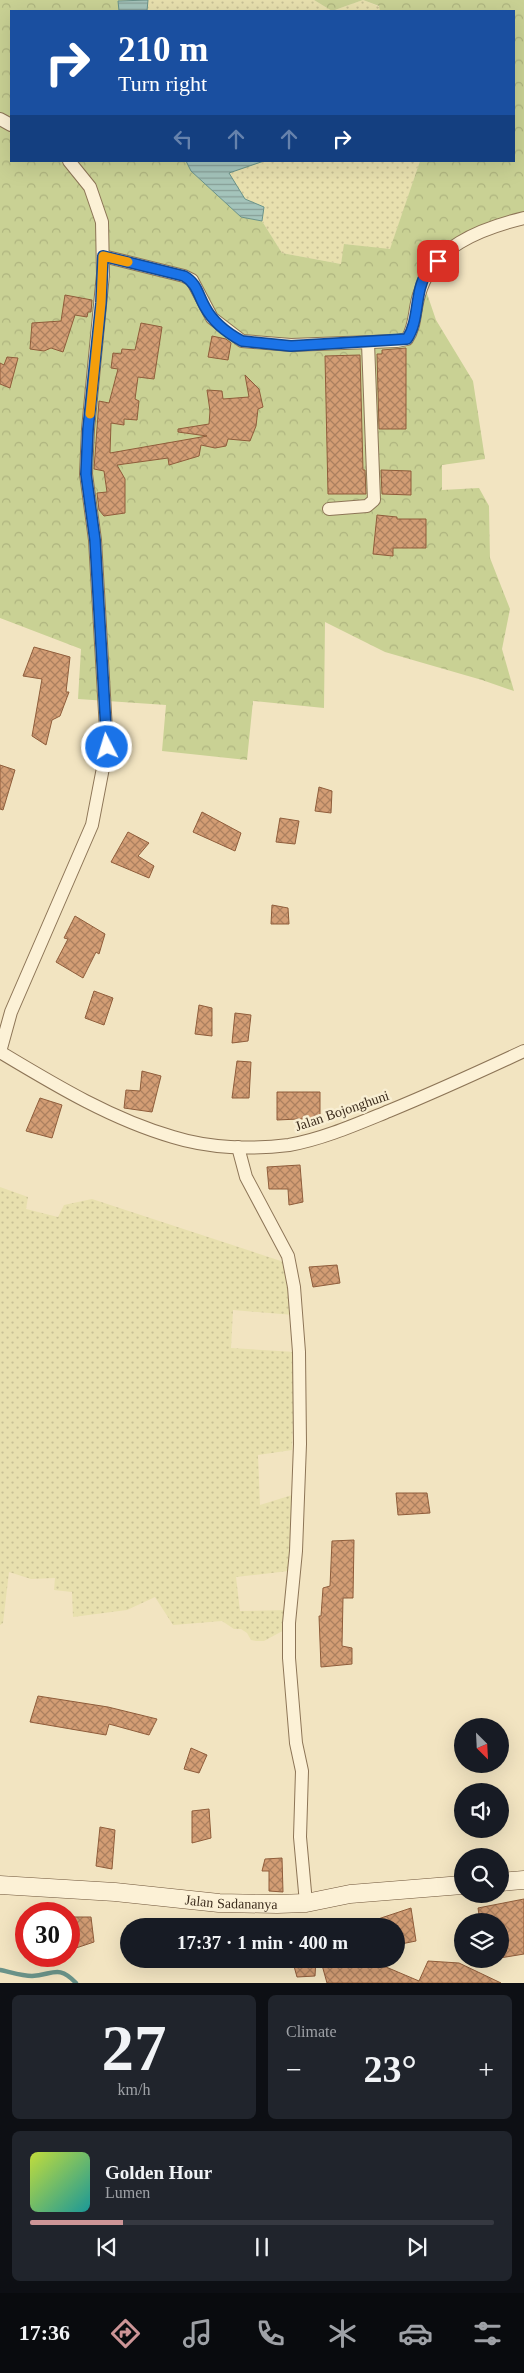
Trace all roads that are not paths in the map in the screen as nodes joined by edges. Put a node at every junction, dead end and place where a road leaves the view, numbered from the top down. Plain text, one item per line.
1 (70, 162) edge
2 (524, 218) edge
3 (103, 256) junction
4 (368, 342) junction
5 (329, 508) dead end
6 (524, 1051) edge
7 (0, 1052) edge
8 (238, 1147) junction
9 (524, 1880) edge
10 (509, 1881) edge
11 (0, 1885) edge
12 (454, 1886) edge
13 (306, 1903) junction

1 - 3 street
2 - 4 street
3 - 4 street
3 - 7 street
4 - 5 street
6 - 8 street, Jalan Bojonghuni
7 - 8 street, Jalan Bojonghuni
8 - 13 street
9 - 10 street
11 - 13 street, Jalan Sadananya
12 - 13 street, Jalan Sadananya

